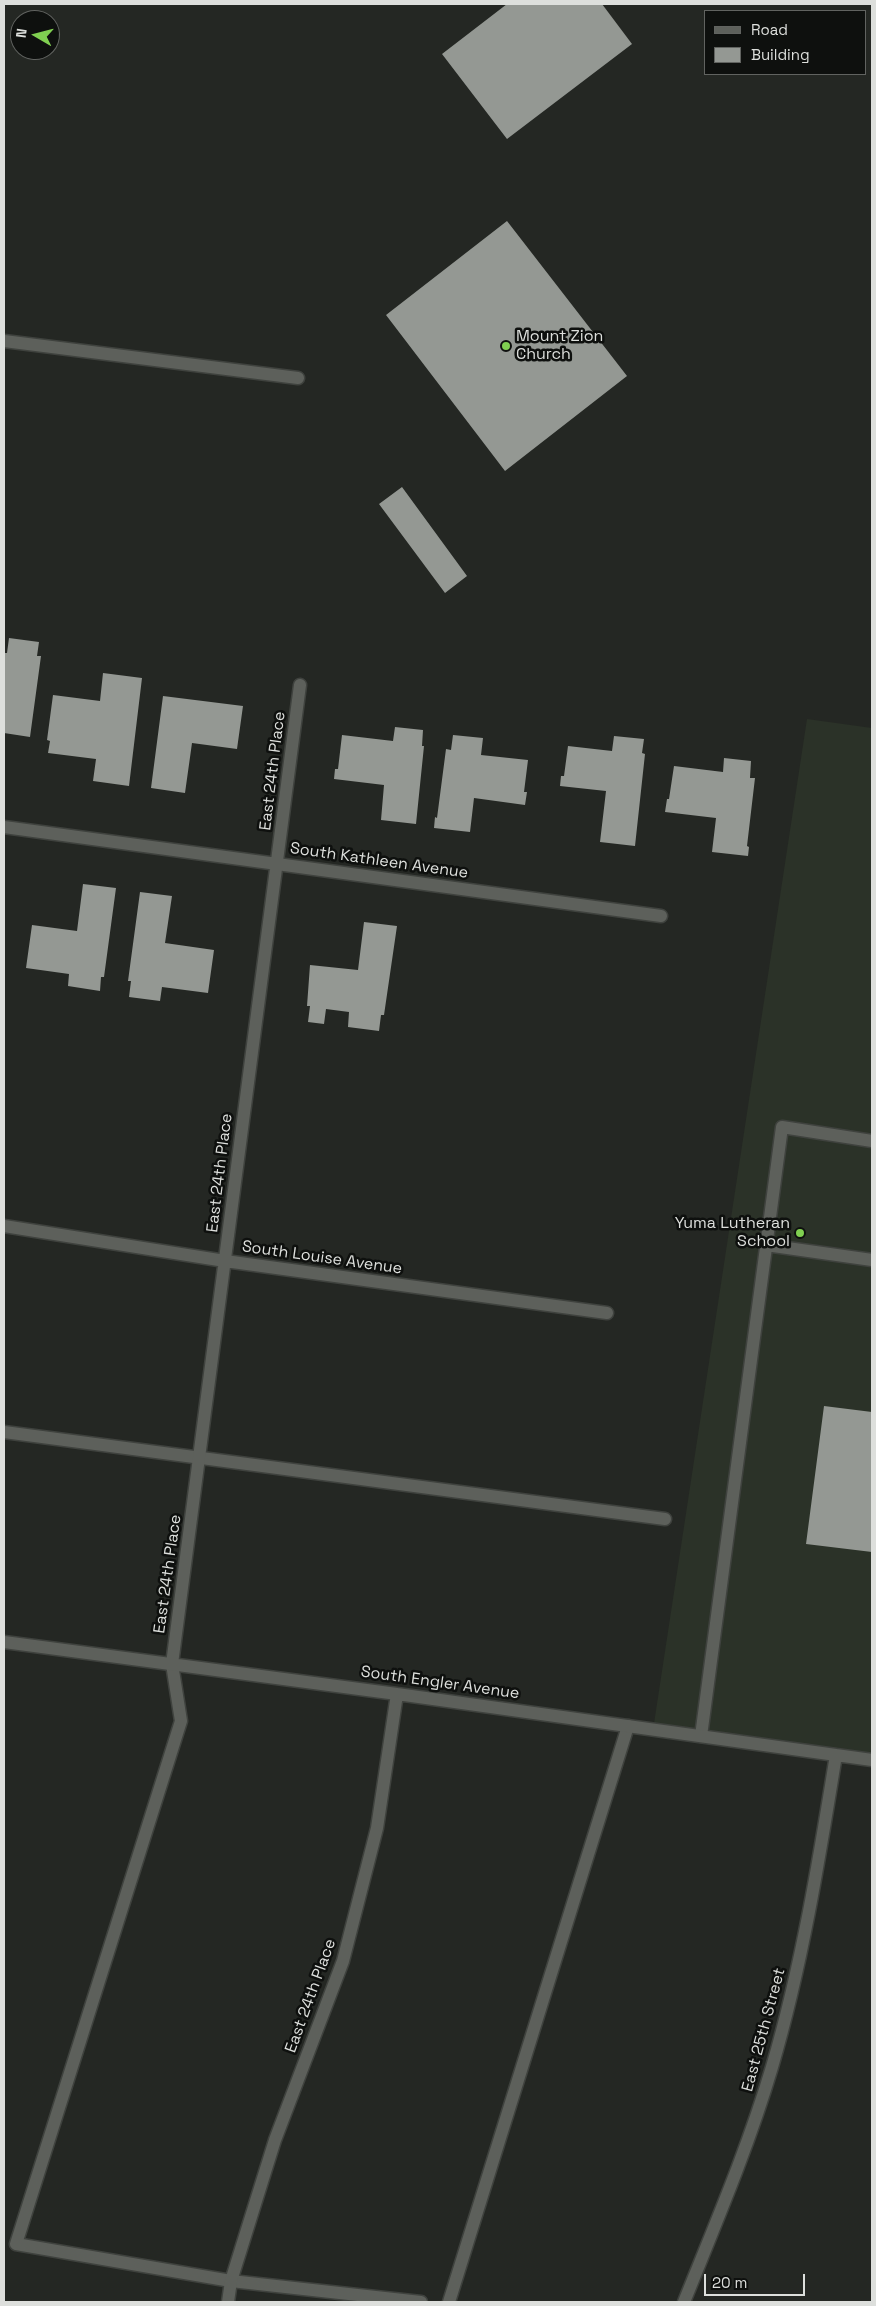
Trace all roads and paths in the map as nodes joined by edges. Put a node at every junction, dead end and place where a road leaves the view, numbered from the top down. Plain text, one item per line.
1 (4, 341) edge
2 (298, 378) dead end
3 (300, 685) dead end
4 (4, 827) edge
5 (277, 864) junction
6 (662, 916) dead end
7 (872, 1140) edge
8 (4, 1226) edge
9 (766, 1245) junction
10 (872, 1260) edge
11 (225, 1261) junction
12 (607, 1313) dead end
13 (4, 1432) edge
14 (200, 1458) junction
15 (665, 1519) dead end
16 (4, 1642) edge
17 (172, 1664) junction
18 (397, 1694) junction
19 (628, 1726) junction
20 (701, 1736) junction
21 (836, 1755) junction
22 (872, 1760) edge
23 (231, 2281) junction
24 (228, 2302) edge
25 (421, 2302) edge
26 (448, 2302) edge
27 (684, 2302) edge

1 - 2 street
3 - 5 street, East 24th Place
4 - 5 street, South Kathleen Avenue
5 - 6 street, South Kathleen Avenue
5 - 11 street, East 24th Place
7 - 9 street
8 - 11 street, South Louise Avenue
9 - 10 street
9 - 20 street
11 - 12 street, South Louise Avenue
11 - 14 street, East 24th Place
13 - 14 street
14 - 15 street
14 - 17 street, East 24th Place
16 - 17 street, South Engler Avenue
17 - 18 street, South Engler Avenue
17 - 23 street, East 24th Place
18 - 19 street, South Engler Avenue
18 - 23 street, East 24th Place
19 - 20 street, South Engler Avenue
19 - 26 street
20 - 21 street, South Engler Avenue
21 - 22 street, South Engler Avenue
21 - 27 street, East 25th Street
23 - 24 street, East 24th Place
23 - 25 street

